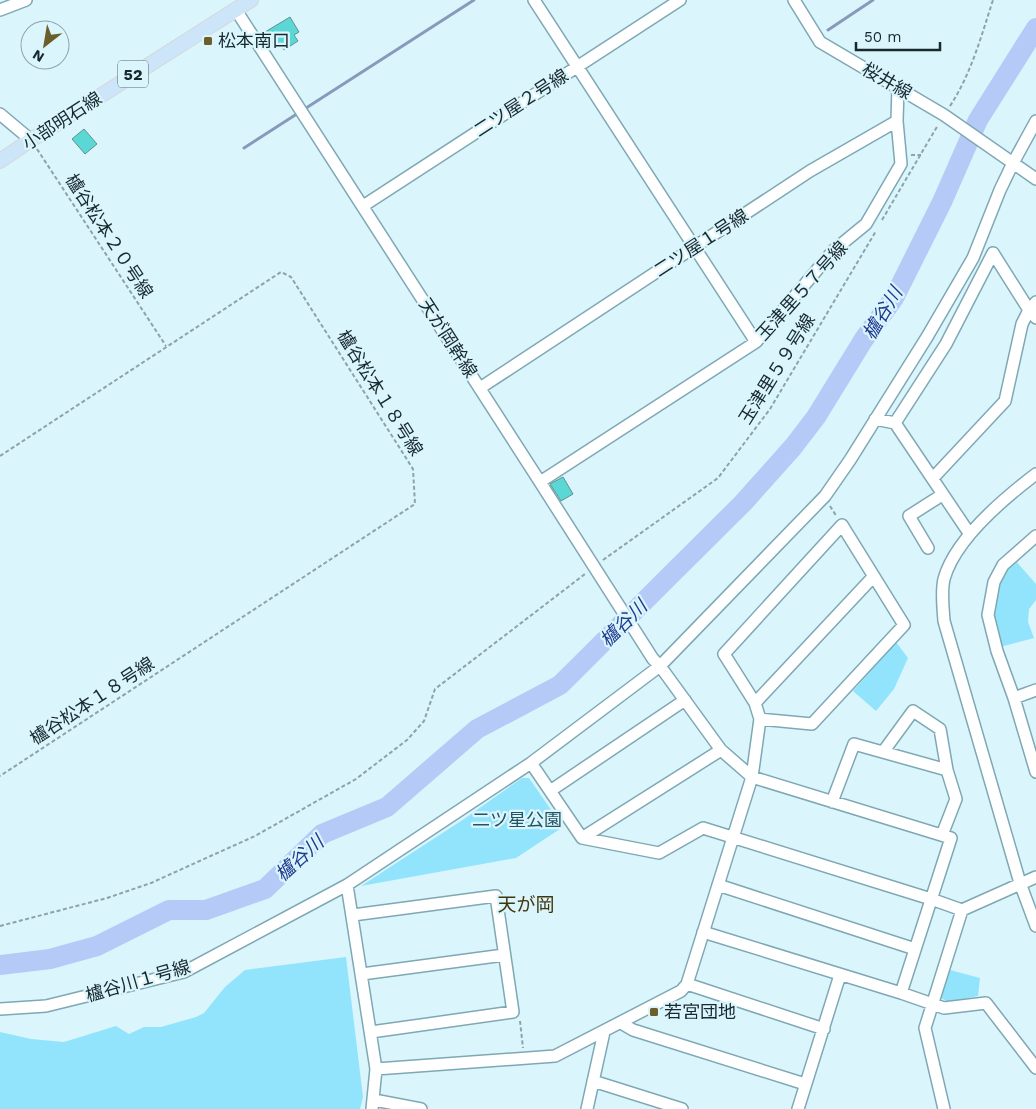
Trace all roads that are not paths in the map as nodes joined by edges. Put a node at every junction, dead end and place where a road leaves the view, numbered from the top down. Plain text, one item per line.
1 (26, 0) edge
2 (251, 0) edge
3 (534, 0) edge
4 (680, 0) edge
5 (794, 0) edge
6 (0, 10) edge
7 (236, 10) junction
8 (577, 67) junction
9 (898, 87) junction
10 (0, 114) edge
11 (897, 121) junction
12 (1036, 121) edge
13 (31, 140) junction
14 (1009, 160) junction
15 (0, 162) edge
16 (1036, 179) edge
17 (363, 206) junction
18 (694, 248) junction
19 (1034, 310) edge
20 (756, 342) junction
21 (480, 388) junction
22 (875, 419) junction
23 (894, 423) junction
24 (1036, 474) edge
25 (933, 478) junction
26 (540, 482) junction
27 (942, 495) junction
28 (969, 533) junction
29 (1036, 536) edge
30 (928, 548) dead end
31 (873, 577) junction
32 (656, 663) junction
33 (1036, 690) edge
34 (1014, 698) junction
35 (685, 700) junction
36 (755, 703) junction
37 (760, 719) junction
38 (720, 750) junction
39 (1033, 750) edge
40 (883, 752) junction
41 (531, 763) junction
42 (947, 770) junction
43 (1036, 772) edge
44 (752, 777) junction
45 (550, 791) junction
46 (832, 802) junction
47 (733, 837) junction
48 (946, 837) junction
49 (582, 838) junction
50 (1036, 877) edge
51 (1020, 883) junction
52 (348, 884) junction
53 (718, 885) junction
54 (931, 898) junction
55 (962, 910) junction
56 (353, 916) junction
57 (1036, 926) edge
58 (703, 932) junction
59 (915, 949) junction
60 (504, 954) junction
61 (362, 974) junction
62 (840, 974) junction
63 (687, 984) junction
64 (901, 993) junction
65 (933, 1005) junction
66 (0, 1009) edge
67 (621, 1023) junction
68 (824, 1029) junction
69 (371, 1032) junction
70 (604, 1032) junction
71 (1036, 1068) edge
72 (376, 1069) junction
73 (593, 1081) junction
74 (805, 1084) junction
75 (373, 1104) edge
76 (421, 1109) edge
77 (588, 1109) edge
78 (682, 1109) edge
79 (798, 1109) edge
80 (944, 1109) edge

1 - 6 street
2 - 7 main road, 小部明石線 / 52
3 - 8 street
4 - 8 street, 二ツ屋２号線
5 - 9 street, 桜井線
7 - 13 main road, 小部明石線 / 52
7 - 17 street, 天が岡幹線
8 - 17 street, 二ツ屋２号線
8 - 18 street
9 - 11 street
9 - 14 street, 桜井線
10 - 13 street
11 - 18 street, 二ツ屋１号線
11 - 20 street, 玉津里５７号線
12 - 14 street, 櫨谷川１号線
13 - 15 main road, 小部明石線 / 52
14 - 16 street, 桜井線
14 - 22 street, 櫨谷川１号線
17 - 21 street, 天が岡幹線
18 - 20 street
18 - 21 street, 二ツ屋１号線
19 - 23 street
19 - 25 street
20 - 26 street, 玉津里５７号線
21 - 26 street, 天が岡幹線
22 - 23 street
22 - 32 street, 櫨谷川１号線
23 - 25 street
24 - 28 street
25 - 27 street
26 - 32 street, 天が岡幹線
27 - 28 street
27 - 30 street
28 - 51 street
29 - 34 street
31 - 36 street
31 - 36 street
31 - 37 street
32 - 35 street, 天が岡幹線
32 - 41 street, 櫨谷川１号線
33 - 34 street
34 - 39 street
35 - 38 street, 天が岡幹線
35 - 45 street
36 - 37 street
37 - 44 street
38 - 44 street, 天が岡幹線
38 - 49 street
39 - 43 street
40 - 42 street
40 - 42 street
40 - 46 street
41 - 45 street
41 - 52 street, 櫨谷川１号線
42 - 48 street
44 - 46 street
44 - 47 street
45 - 49 street
46 - 48 street
47 - 49 street
47 - 53 street
47 - 54 street
48 - 54 street
50 - 51 street
51 - 55 street
51 - 57 street
52 - 56 street
52 - 66 street, 櫨谷川１号線
53 - 58 street
53 - 59 street
54 - 55 street
54 - 59 street
55 - 65 street
56 - 60 street
56 - 61 street
58 - 62 street
58 - 63 street
59 - 64 street
60 - 61 street
60 - 69 street
61 - 69 street
62 - 64 street
62 - 68 street
63 - 67 street
63 - 68 street
64 - 65 street
65 - 71 street
65 - 80 street
67 - 70 street
67 - 74 street
68 - 74 street
69 - 72 street
70 - 72 street
70 - 73 street
72 - 75 street
73 - 77 street
73 - 78 street
74 - 79 street
75 - 76 street

